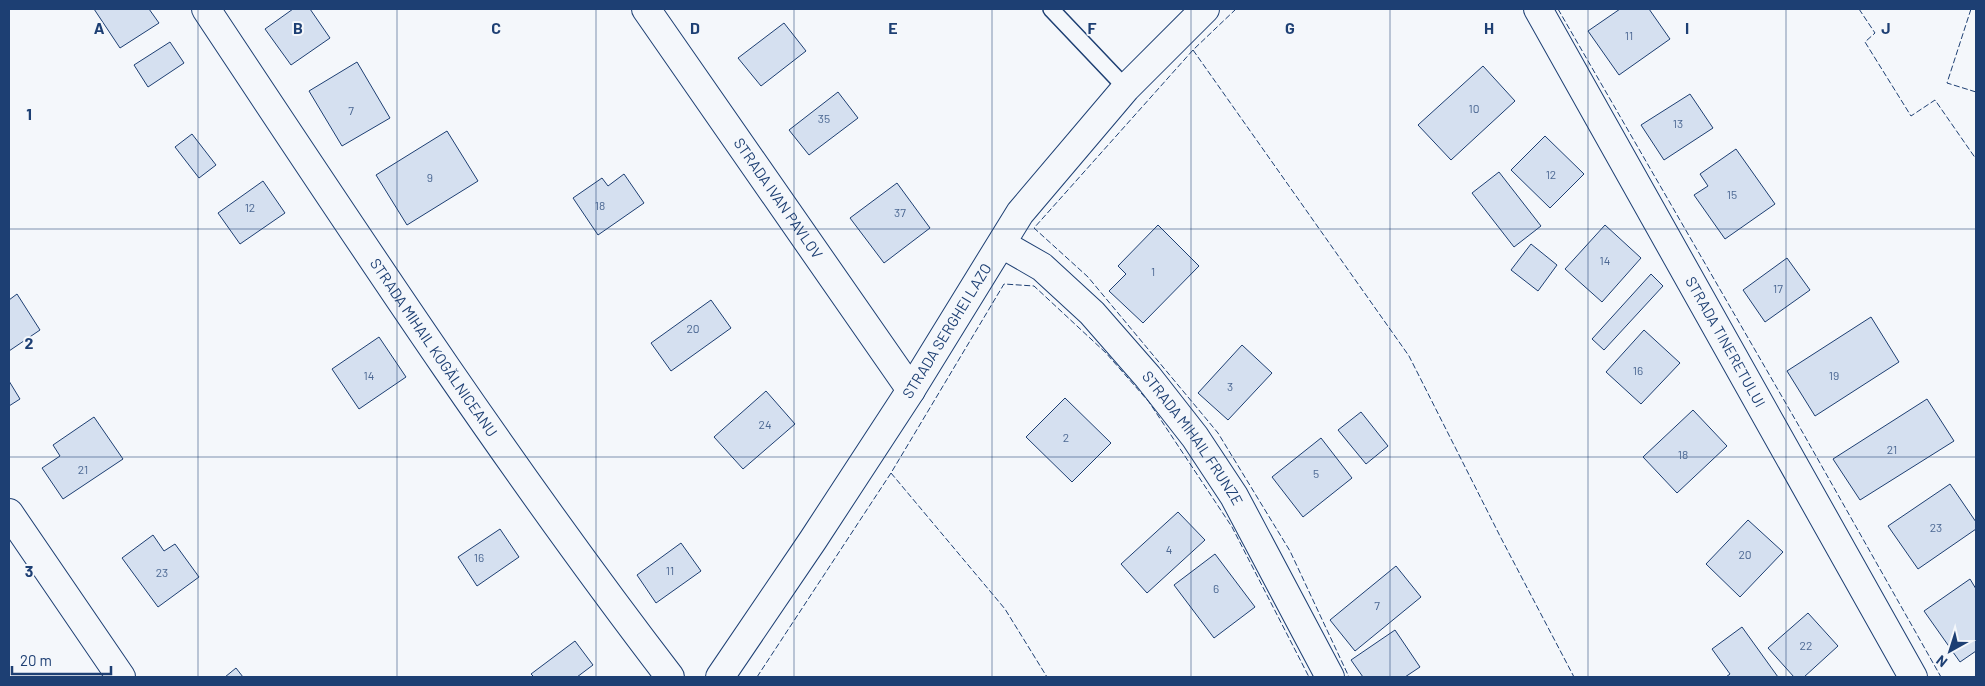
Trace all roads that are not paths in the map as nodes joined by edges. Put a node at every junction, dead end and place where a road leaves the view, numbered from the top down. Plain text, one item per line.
1 (206, 9) edge
2 (646, 9) edge
3 (1051, 9) edge
4 (1205, 9) edge
5 (1538, 9) edge
6 (1126, 88) junction
7 (1002, 244) junction
8 (911, 390) junction
9 (9, 513) edge
10 (121, 677) edge
11 (670, 677) edge
12 (720, 677) edge
13 (1330, 677) edge
14 (1913, 677) edge

1 - 11 street, STRADA MIHAIL KOGĂLNICEANU
2 - 8 street, STRADA IVAN PAVLOV
3 - 6 lane
4 - 6 street, STRADA SERGHEI LAZO
5 - 14 street, STRADA TINERETULUI
6 - 7 street, STRADA SERGHEI LAZO
7 - 8 street, STRADA SERGHEI LAZO
7 - 13 street, STRADA MIHAIL FRUNZE
8 - 12 street, STRADA SERGHEI LAZO
9 - 10 street

